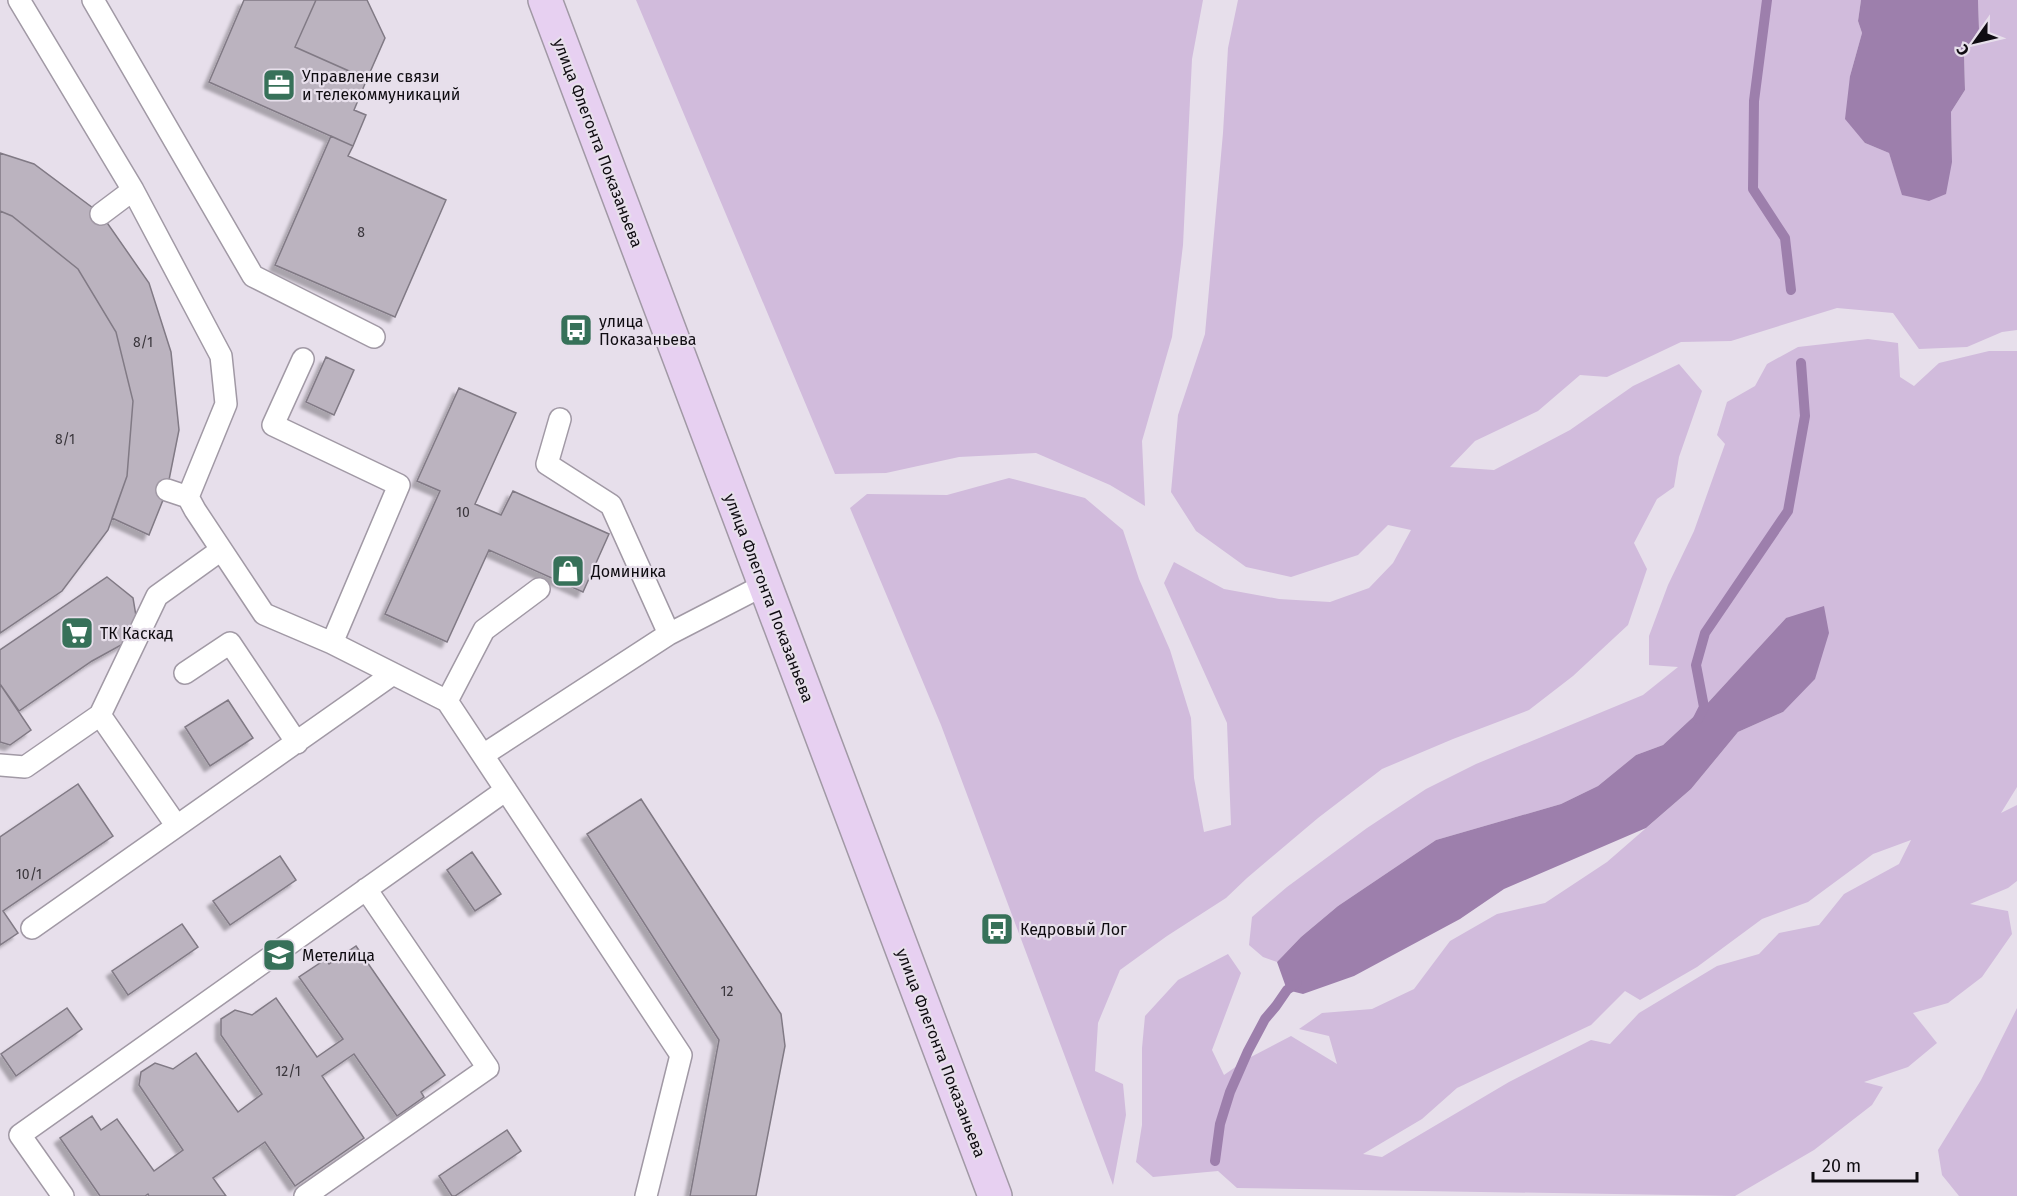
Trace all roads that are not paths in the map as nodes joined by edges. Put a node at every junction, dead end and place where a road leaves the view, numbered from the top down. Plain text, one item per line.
1 (19, 0) edge
2 (93, 0) edge
3 (545, 0) edge
4 (134, 190) junction
5 (101, 214) dead end
6 (374, 338) dead end
7 (303, 358) dead end
8 (561, 419) dead end
9 (167, 490) dead end
10 (188, 497) junction
11 (221, 550) junction
12 (764, 585) junction
13 (539, 589) dead end
14 (669, 634) junction
15 (332, 643) junction
16 (185, 673) dead end
17 (393, 674) junction
18 (447, 701) junction
19 (100, 715) junction
20 (297, 743) junction
21 (483, 755) junction
22 (0, 765) edge
23 (506, 790) junction
24 (176, 825) junction
25 (366, 889) junction
26 (32, 928) dead end
27 (63, 1196) edge
28 (305, 1196) edge
29 (646, 1196) edge
30 (996, 1196) edge

1 - 4 lane
2 - 6 lane
3 - 12 main road, улица Флегонта Показаньева
4 - 5 lane
4 - 10 lane
7 - 15 lane
8 - 14 lane
9 - 10 lane
10 - 11 lane
11 - 15 lane
11 - 19 lane
12 - 14 lane
12 - 30 main road, улица Флегонта Показаньева
13 - 18 lane
14 - 21 lane
15 - 17 lane
16 - 20 lane
17 - 18 lane
17 - 20 lane
18 - 21 lane
19 - 22 lane
19 - 24 lane
20 - 24 lane
21 - 23 lane
23 - 25 lane
23 - 29 lane
24 - 26 lane
25 - 27 lane
25 - 28 lane

